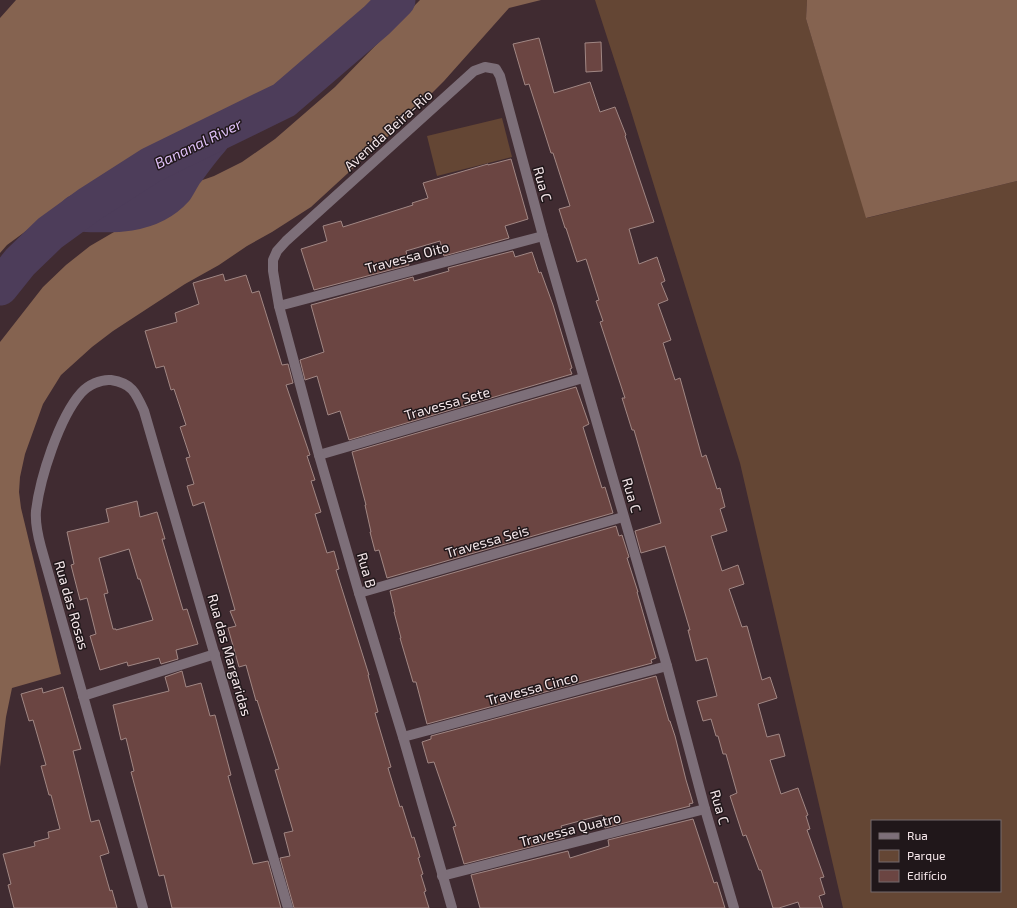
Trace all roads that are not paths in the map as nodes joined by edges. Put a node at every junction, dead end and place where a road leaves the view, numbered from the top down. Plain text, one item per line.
1 (504, 90) joint
2 (543, 236) junction
3 (286, 241) joint
4 (279, 306) junction
5 (583, 378) junction
6 (144, 411) joint
7 (319, 455) junction
8 (623, 517) junction
9 (359, 592) junction
10 (215, 654) junction
11 (667, 666) junction
12 (83, 696) junction
13 (404, 737) junction
14 (705, 809) junction
15 (442, 876) junction
16 (144, 908) edge
17 (288, 908) edge
18 (452, 908) edge
19 (734, 908) edge

1 - 2 street, Rua C
1 - 3 street, Avenida Beira-Rio
2 - 4 street, Travessa Oito
2 - 5 street, Rua C
3 - 4 street, Rua B
4 - 7 street, Rua B
5 - 7 street, Travessa Sete
5 - 8 street, Rua C
6 - 10 street, Rua das Margaridas
6 - 12 street, Rua das Rosas
7 - 9 street, Rua B
8 - 9 street, Travessa Seis
8 - 11 street, Rua C
9 - 13 street, Rua B
10 - 12 street
10 - 17 street, Rua das Margaridas
11 - 13 street, Travessa Cinco
11 - 14 street, Rua C
12 - 16 street, Rua das Rosas
13 - 15 street, Rua B
14 - 15 street, Travessa Quatro
14 - 19 street, Rua C
15 - 18 street, Rua B

